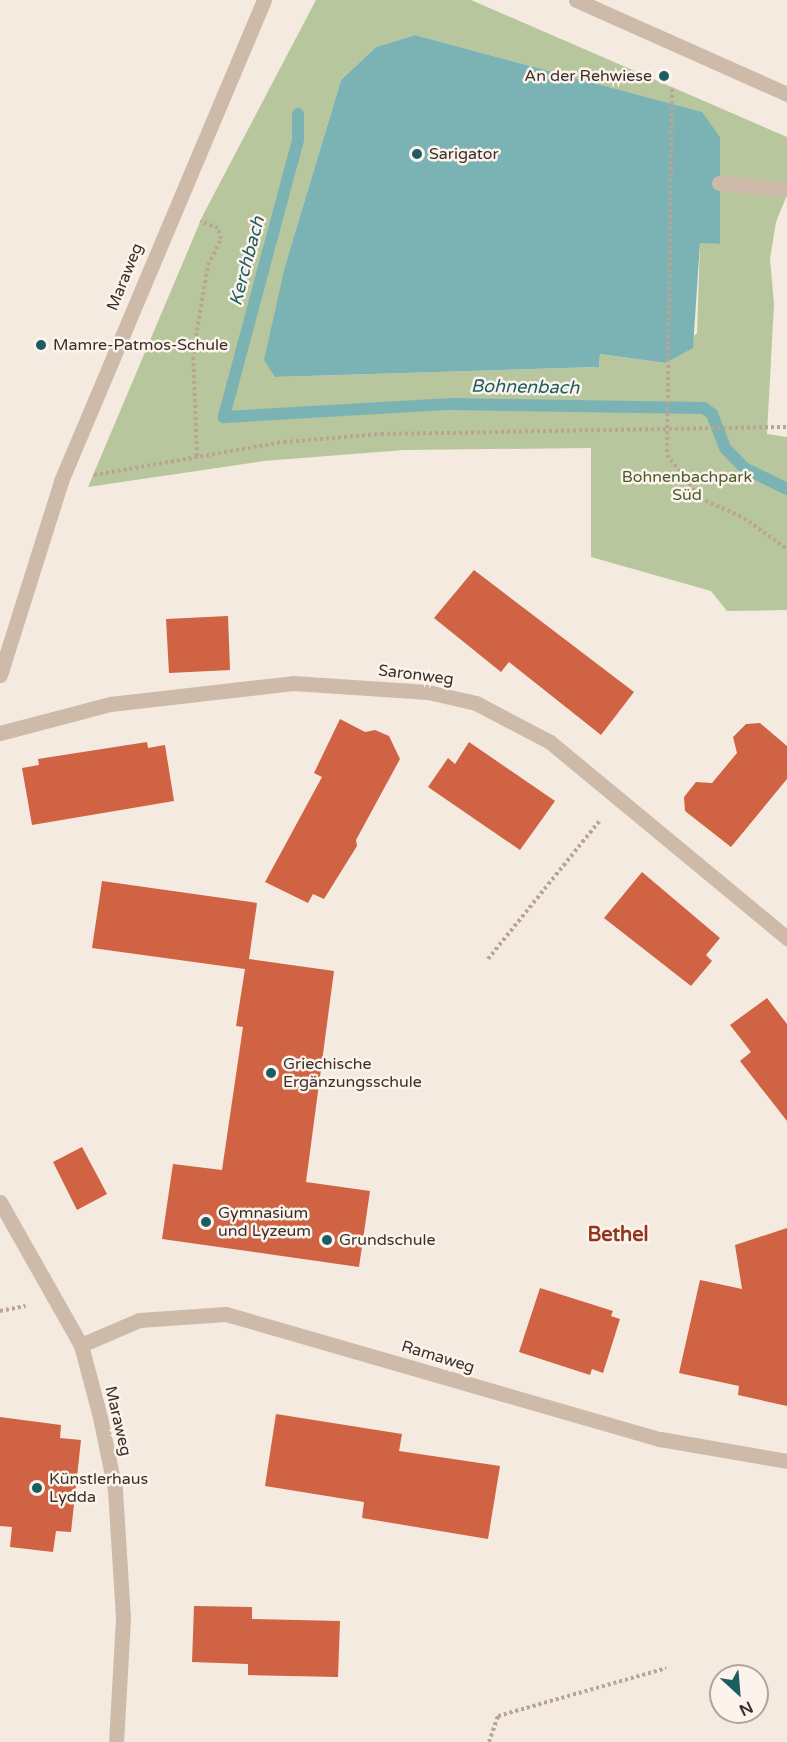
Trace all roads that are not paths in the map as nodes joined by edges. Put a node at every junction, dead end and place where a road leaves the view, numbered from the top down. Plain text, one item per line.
1 (264, 0) edge
2 (576, 0) edge
3 (787, 94) edge
4 (719, 183) dead end
5 (787, 189) edge
6 (0, 675) edge
7 (0, 733) edge
8 (787, 938) edge
9 (0, 1202) edge
10 (81, 1345) junction
11 (787, 1461) edge
12 (116, 1742) edge

1 - 6 street, Maraweg
2 - 3 street
4 - 5 street
7 - 8 street, Saronweg
9 - 10 street, Maraweg
10 - 11 street, Ramaweg
10 - 12 street, Maraweg

